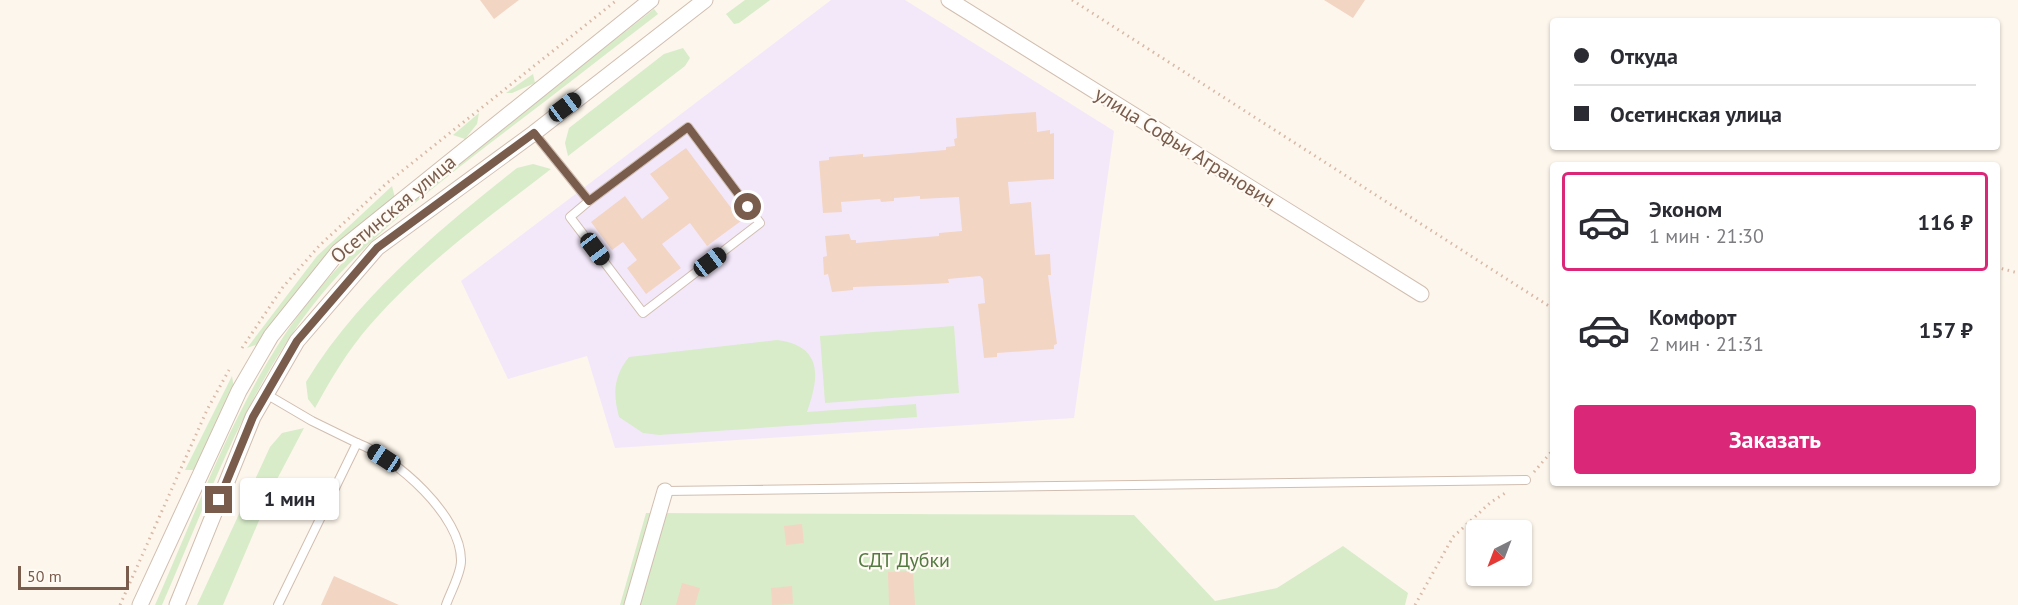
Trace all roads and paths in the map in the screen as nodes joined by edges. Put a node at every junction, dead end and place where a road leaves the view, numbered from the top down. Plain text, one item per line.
1 (617, 0) edge
2 (651, 0) edge
3 (705, 0) edge
4 (949, 0) edge
5 (1072, 0) edge
6 (534, 133) junction
7 (589, 201) junction
8 (2000, 268) edge
9 (2018, 273) edge
10 (1421, 294) dead end
11 (1550, 307) edge
12 (242, 348) dead end
13 (229, 370) dead end
14 (266, 394) junction
15 (357, 443) junction
16 (1550, 453) edge
17 (1526, 480) junction
18 (665, 491) joint
19 (120, 605) edge
20 (140, 605) edge
21 (177, 605) edge
22 (278, 605) edge
23 (446, 605) edge
24 (632, 605) edge
25 (1415, 605) edge

1 - 12 path
2 - 20 street, Осетинская улица
3 - 6 street, Осетинская улица
4 - 10 street, улица Софьи Агранович
5 - 11 path
6 - 7 lane
6 - 14 street, Осетинская улица
7 - 7 lane
8 - 9 path
13 - 19 path
14 - 15 lane
14 - 21 street, Осетинская улица
15 - 22 lane
15 - 23 lane
16 - 17 path
17 - 18 lane
17 - 25 path
18 - 24 street

